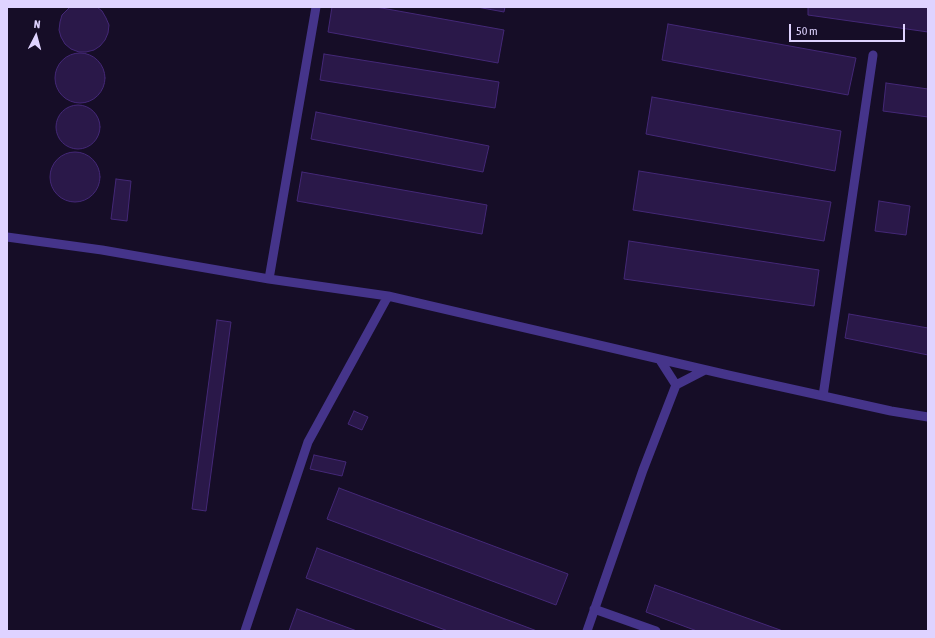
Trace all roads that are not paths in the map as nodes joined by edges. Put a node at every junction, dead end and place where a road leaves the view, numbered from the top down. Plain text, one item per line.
1 (316, 7) edge
2 (872, 55) dead end
3 (7, 237) edge
4 (268, 279) junction
5 (388, 296) junction
6 (660, 360) junction
7 (705, 370) junction
8 (676, 385) junction
9 (823, 396) junction
10 (928, 417) edge
11 (594, 609) junction
12 (244, 631) edge
13 (586, 631) edge
14 (656, 631) edge

1 - 4 lane
2 - 9 lane
3 - 4 lane
4 - 5 lane
5 - 6 lane
5 - 12 lane
6 - 7 lane
6 - 8 lane
7 - 8 lane
7 - 9 lane
8 - 11 lane
9 - 10 lane
11 - 13 lane
11 - 14 lane

